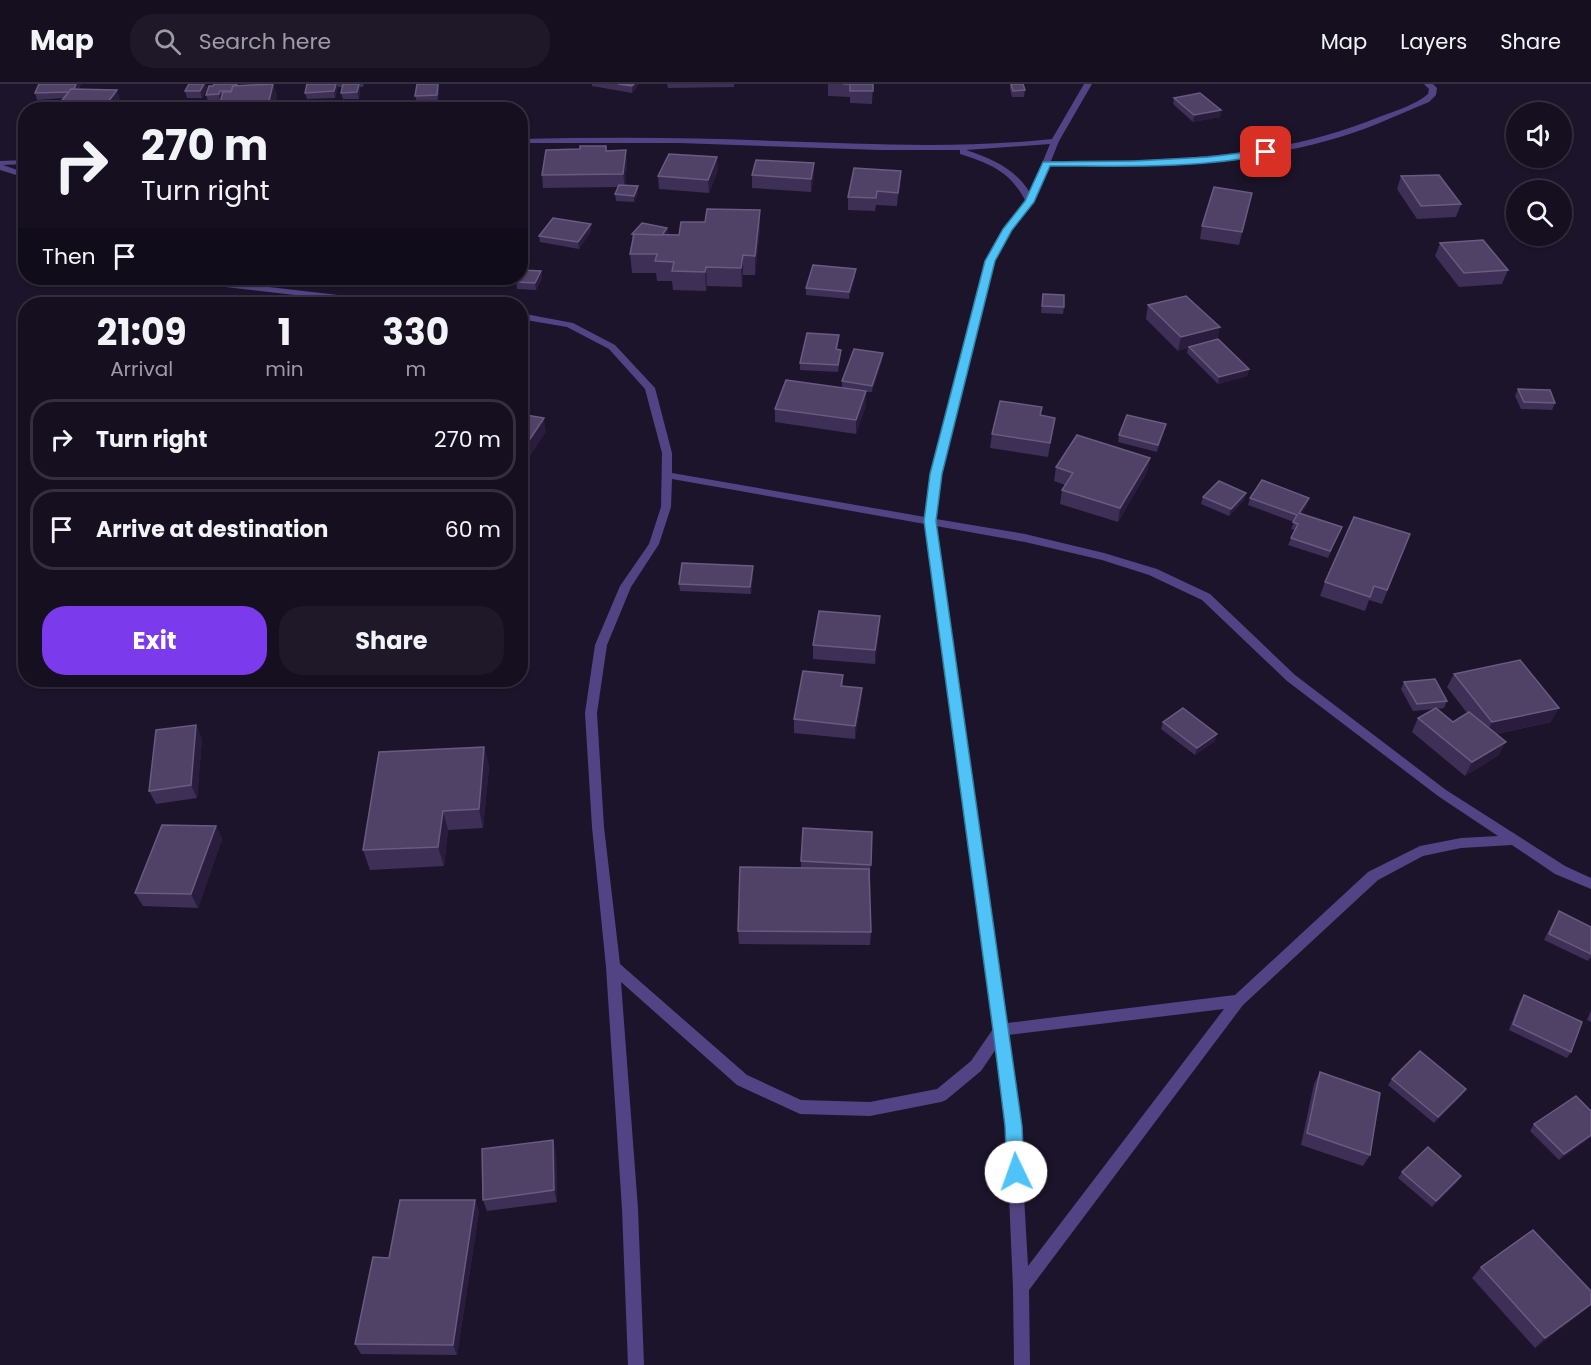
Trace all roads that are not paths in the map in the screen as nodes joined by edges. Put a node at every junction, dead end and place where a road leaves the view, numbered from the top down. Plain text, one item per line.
1 (1088, 84) edge
2 (1428, 84) edge
3 (528, 141) edge
4 (1055, 141) junction
5 (954, 149) junction
6 (18, 162) edge
7 (0, 163) edge
8 (1047, 164) junction
9 (0, 167) edge
10 (18, 173) edge
11 (1030, 202) junction
12 (231, 285) edge
13 (332, 297) edge
14 (528, 317) edge
15 (667, 475) junction
16 (930, 521) junction
17 (1513, 840) junction
18 (1591, 884) edge
19 (613, 967) junction
20 (1238, 1001) junction
21 (1001, 1030) junction
22 (1022, 1288) junction
23 (636, 1365) edge
24 (1022, 1365) edge

1 - 4 street
2 - 8 street
3 - 5 street
4 - 5 street
4 - 8 street
5 - 11 street
6 - 7 street
8 - 11 street
9 - 10 street
11 - 16 street
12 - 13 street
14 - 15 street
15 - 16 street
15 - 19 street
16 - 17 street
16 - 21 street
17 - 18 street
17 - 20 street
19 - 21 street
19 - 23 street
20 - 21 street
20 - 22 street
21 - 22 street
22 - 24 street

